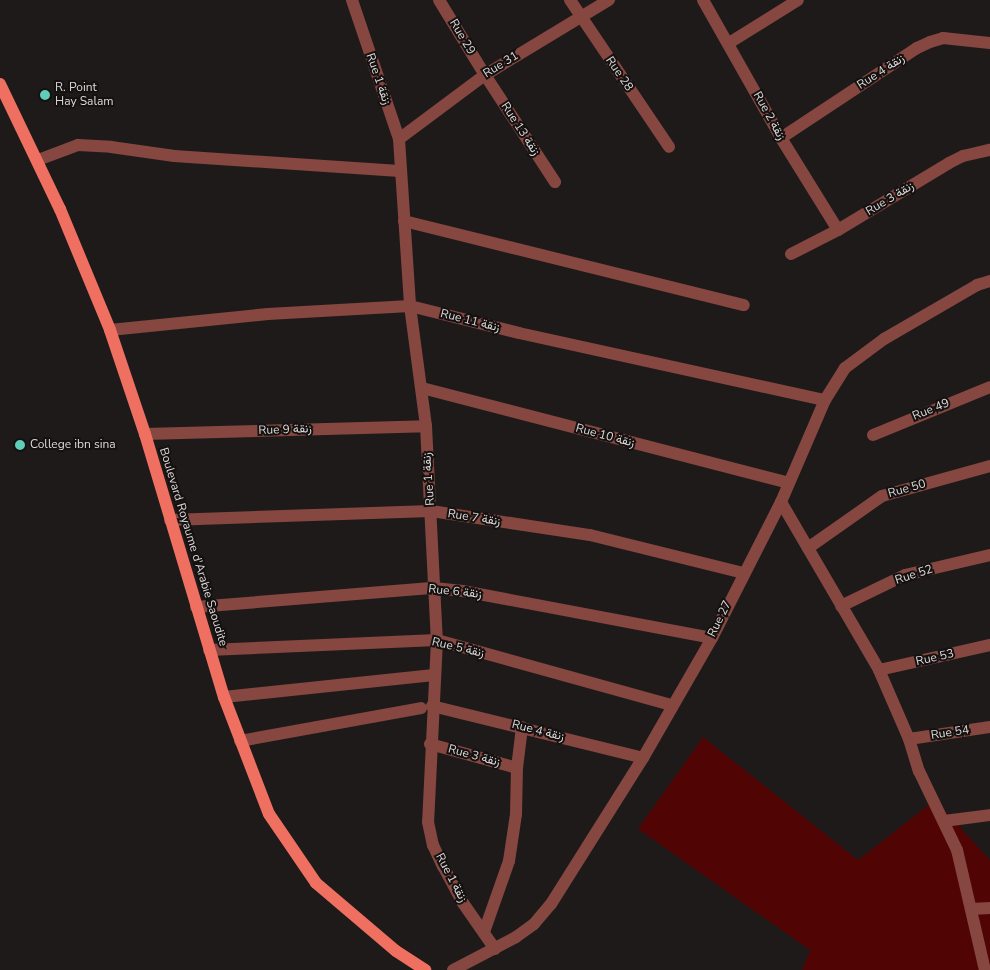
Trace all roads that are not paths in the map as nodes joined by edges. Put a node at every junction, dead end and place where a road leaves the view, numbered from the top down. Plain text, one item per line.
1 (352, 0) edge
2 (439, 0) edge
3 (570, 0) edge
4 (609, 0) edge
5 (703, 0) edge
6 (798, 0) edge
7 (581, 17) junction
8 (729, 43) junction
9 (990, 43) edge
10 (485, 75) junction
11 (0, 84) edge
12 (781, 138) junction
13 (399, 139) junction
14 (669, 147) dead end
15 (990, 150) edge
16 (38, 160) junction
17 (400, 170) junction
18 (556, 182) dead end
19 (404, 222) junction
20 (838, 230) junction
21 (791, 254) dead end
22 (990, 280) edge
23 (744, 305) dead end
24 (410, 306) junction
25 (110, 330) junction
26 (990, 387) edge
27 (422, 388) junction
28 (825, 400) junction
29 (426, 426) junction
30 (145, 434) junction
31 (873, 435) dead end
32 (990, 466) edge
33 (789, 483) junction
34 (781, 502) junction
35 (431, 512) junction
36 (170, 520) junction
37 (808, 548) junction
38 (990, 555) edge
39 (743, 573) junction
40 (434, 588) junction
41 (841, 606) junction
42 (196, 607) junction
43 (712, 638) junction
44 (437, 640) junction
45 (990, 645) edge
46 (209, 650) junction
47 (879, 670) junction
48 (434, 675) junction
49 (224, 697) junction
50 (671, 705) junction
51 (426, 707) junction
52 (522, 727) junction
53 (990, 727) edge
54 (909, 739) junction
55 (240, 741) junction
56 (430, 744) junction
57 (643, 758) junction
58 (517, 768) junction
59 (990, 815) edge
60 (944, 821) junction
61 (990, 908) edge
62 (971, 909) junction
63 (484, 932) junction
64 (495, 949) junction
65 (425, 970) edge
66 (453, 970) edge
67 (985, 970) edge

1 - 13 street, Rue 1 زنقة
2 - 10 street, Rue 29
3 - 7 street, Rue 28
4 - 7 street, Rue 31
5 - 8 street, Rue 2 زنقة
6 - 8 street
7 - 10 street, Rue 31
7 - 14 street, Rue 28
8 - 12 street, Rue 2 زنقة
9 - 12 street, Rue 4 زنقة
10 - 13 street, Rue 31
10 - 18 street, Rue 13 زنقة
11 - 16 main road, Boulevard Royaume d'Arabie Saoudite
12 - 20 street, Rue 2 زنقة
13 - 17 street, Rue 1 زنقة
15 - 20 street, Rue 3 زنقة
16 - 17 street
16 - 25 main road, Boulevard Royaume d'Arabie Saoudite
17 - 19 street, Rue 1 زنقة
19 - 23 street
19 - 24 street, Rue 1 زنقة
20 - 21 street, Rue 3 زنقة
22 - 28 street, Rue 27
24 - 25 street, Rue 11 زنقة
24 - 27 street, Rue 1 زنقة
24 - 28 street, Rue 11 زنقة
25 - 30 main road, Boulevard Royaume d'Arabie Saoudite
26 - 31 street, Rue 49
27 - 29 street, Rue 1 زنقة
27 - 33 street, Rue 10 زنقة
28 - 33 street, Rue 27
29 - 30 street, Rue 9 زنقة
29 - 35 street, Rue 1 زنقة
30 - 36 main road, Boulevard Royaume d'Arabie Saoudite
32 - 37 street, Rue 50
33 - 34 street, Rue 27
34 - 37 street
34 - 39 street, Rue 27
35 - 36 street, Rue 7 زنقة
35 - 39 street, Rue 7 زنقة
35 - 40 street, Rue 1 زنقة
36 - 42 main road, Boulevard Royaume d'Arabie Saoudite
37 - 41 street
38 - 41 street, Rue 52
39 - 43 street, Rue 27
40 - 42 street, Rue 6 زنقة
40 - 43 street, Rue 6 زنقة
40 - 44 street, Rue 1 زنقة
41 - 47 street
42 - 46 main road, Boulevard Royaume d'Arabie Saoudite
43 - 50 street, Rue 27
44 - 46 street, Rue 5 زنقة
44 - 48 street, Rue 1 زنقة
44 - 50 street, Rue 5 زنقة
45 - 47 street, Rue 53
46 - 49 main road, Boulevard Royaume d'Arabie Saoudite
47 - 54 street
48 - 49 street
48 - 51 street, Rue 1 زنقة
49 - 55 main road, Boulevard Royaume d'Arabie Saoudite
50 - 57 street, Rue 27
51 - 52 street, Rue 4 زنقة
51 - 55 street, Rue 4 زنقة
51 - 56 street, Rue 1 زنقة
52 - 57 street, Rue 4 زنقة
52 - 58 street
53 - 54 street, Rue 54
54 - 60 street
55 - 65 main road, Boulevard Royaume d'Arabie Saoudite
56 - 58 street, Rue 3 زنقة
56 - 63 street, Rue 1 زنقة
57 - 64 street, Rue 27
58 - 63 street
59 - 60 street
60 - 62 street
61 - 62 street
62 - 67 street
63 - 64 street, Rue 1 زنقة
64 - 66 street, Rue 27

